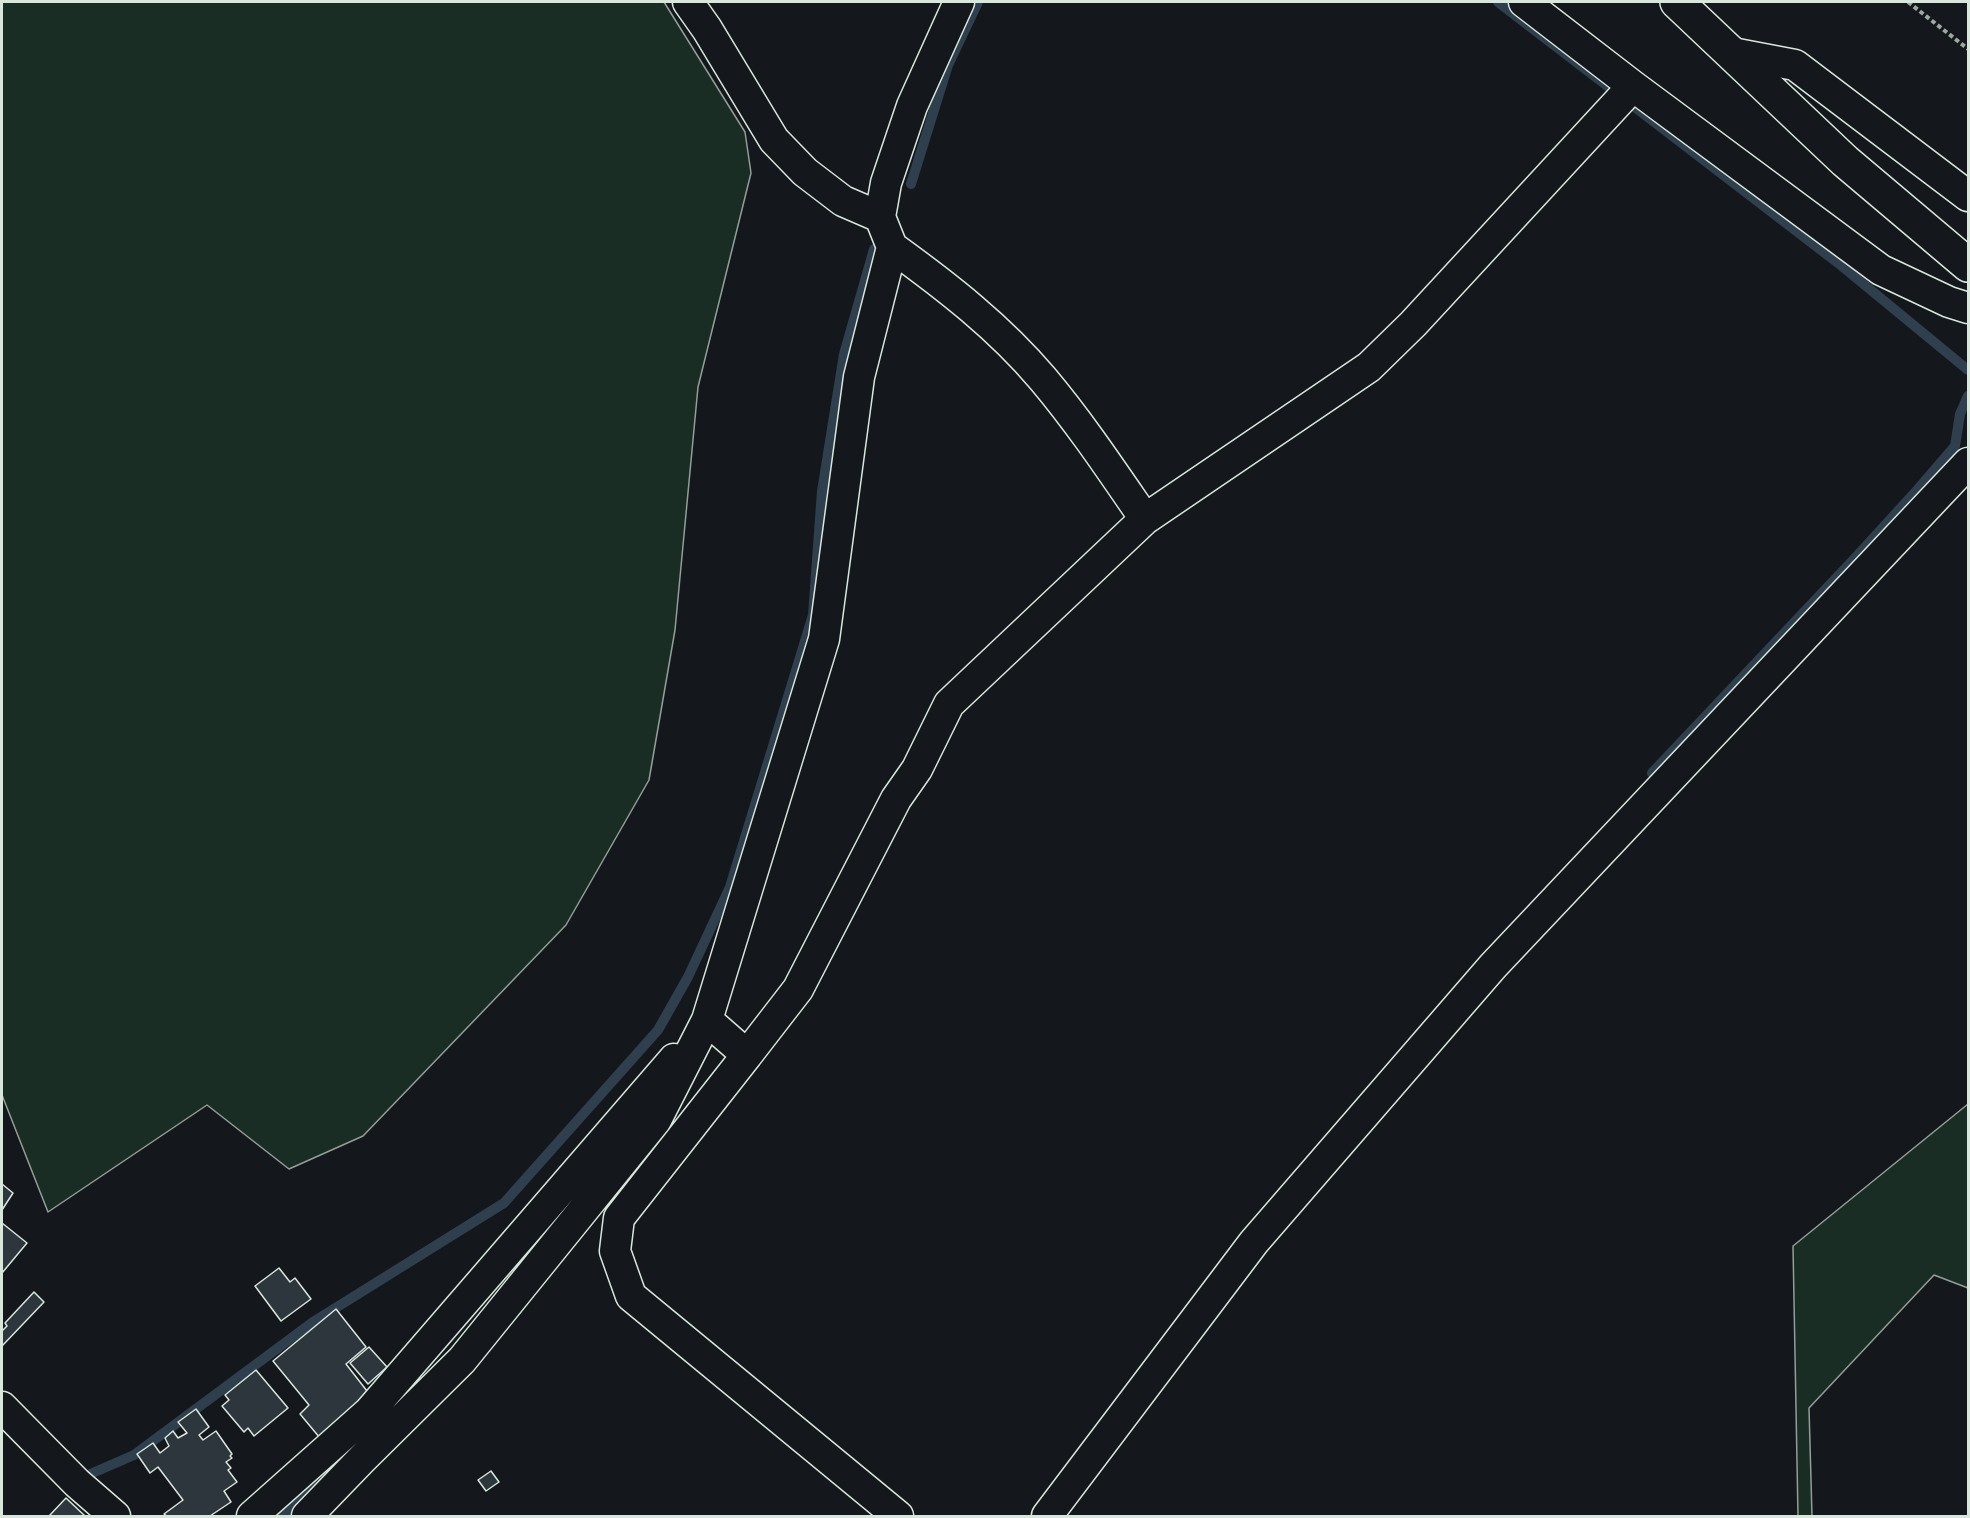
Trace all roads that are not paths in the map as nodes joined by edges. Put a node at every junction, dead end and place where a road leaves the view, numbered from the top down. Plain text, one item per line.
1 (688, 2) edge
2 (959, 2) edge
3 (1524, 2) edge
4 (1677, 2) edge
5 (1732, 53) junction
6 (1625, 94) junction
7 (1968, 196) edge
8 (880, 217) junction
9 (892, 247) junction
10 (1968, 265) edge
11 (1968, 308) edge
12 (1968, 463) edge
13 (1145, 519) junction
14 (707, 1020) junction
15 (747, 1055) junction
16 (2, 1409) edge
17 (362, 1459) junction
18 (115, 1516) edge
19 (252, 1516) edge
20 (307, 1516) edge
21 (336, 1516) edge
22 (898, 1516) edge
23 (1047, 1516) edge

1 - 8 street
2 - 8 street
3 - 6 street
4 - 5 street
5 - 7 street
5 - 10 street
6 - 11 street
6 - 13 street
8 - 9 street
9 - 13 street
9 - 14 street
12 - 23 street
13 - 15 street
14 - 15 street
14 - 17 street
14 - 19 street
15 - 22 street
16 - 18 street
17 - 20 street
17 - 21 street

